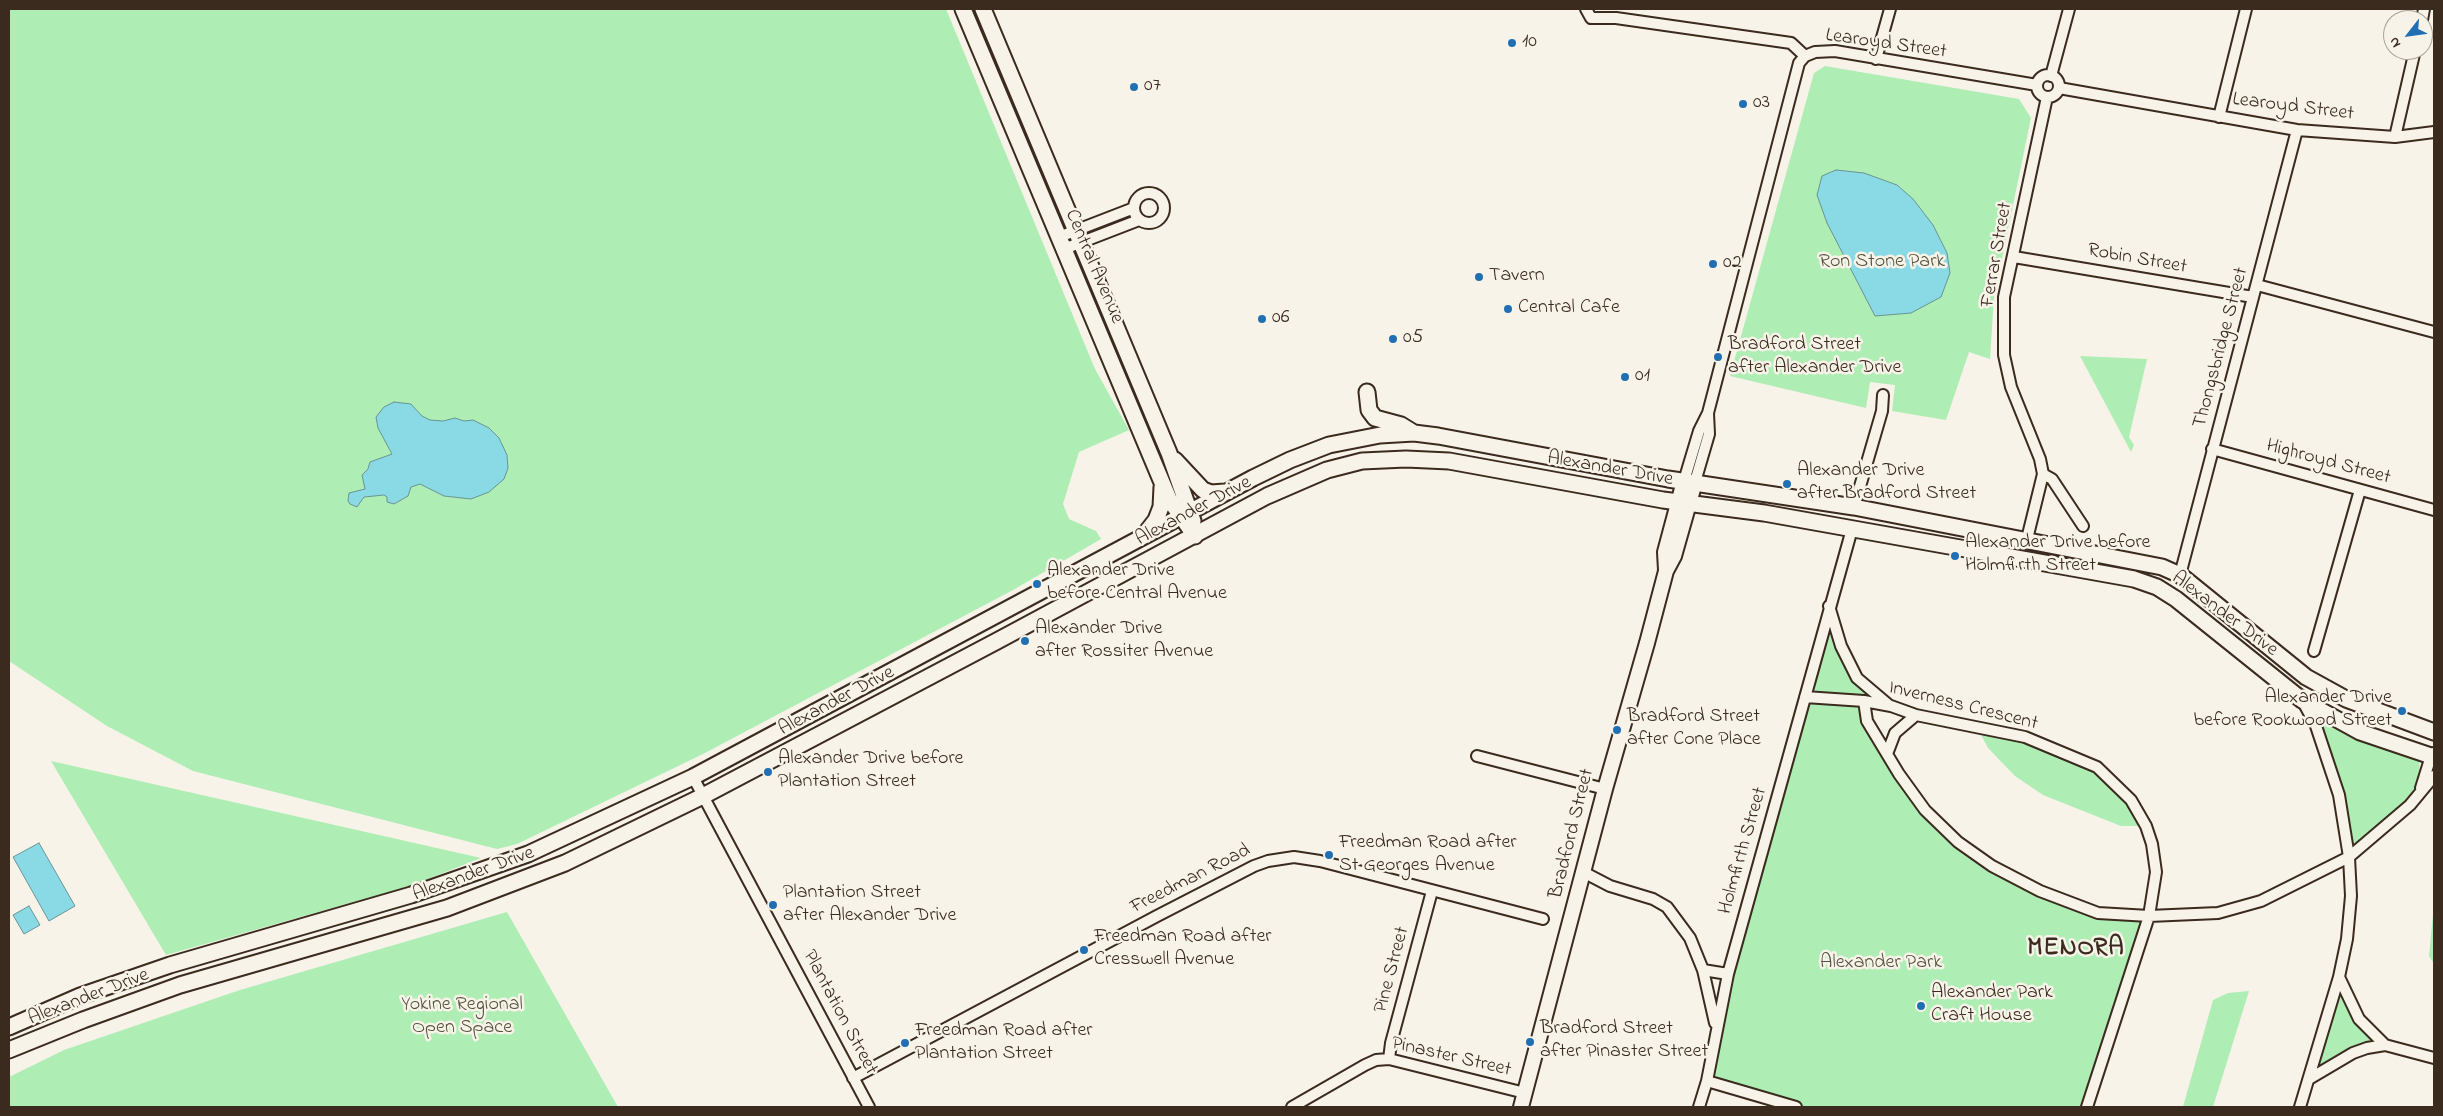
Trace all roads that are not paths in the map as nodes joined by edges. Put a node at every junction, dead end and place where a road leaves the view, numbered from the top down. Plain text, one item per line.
1 (963, 9) edge
2 (983, 9) edge
3 (1586, 9) edge
4 (1609, 9) edge
5 (1890, 9) edge
6 (2069, 9) edge
7 (2246, 9) edge
8 (1616, 18) junction
9 (1805, 56) junction
10 (1876, 59) junction
11 (2413, 60) edge
12 (2051, 76) junction
13 (2037, 85) junction
14 (2058, 88) junction
15 (2047, 97) junction
16 (2219, 117) junction
17 (2297, 130) junction
18 (2434, 132) edge
19 (2395, 137) junction
20 (1134, 208) junction
21 (1139, 220) junction
22 (1078, 236) junction
23 (1061, 243) junction
24 (2014, 257) junction
25 (2257, 285) junction
26 (2254, 297) junction
27 (2434, 332) edge
28 (1367, 392) dead end
29 (1883, 394) dead end
30 (1414, 433) junction
31 (2212, 449) junction
32 (1170, 453) junction
33 (2043, 474) junction
34 (1689, 482) junction
35 (1162, 484) junction
36 (2360, 490) junction
37 (1225, 492) junction
38 (1683, 503) junction
39 (1854, 507) junction
40 (2434, 510) edge
41 (1186, 515) junction
42 (2083, 526) dead end
43 (1852, 529) junction
44 (1196, 535) junction
45 (1142, 539) junction
46 (2027, 539) junction
47 (2180, 575) junction
48 (1829, 606) junction
49 (2314, 651) dead end
50 (1805, 697) junction
51 (2302, 700) junction
52 (1864, 701) junction
53 (1891, 706) junction
54 (1916, 715) junction
55 (2434, 732) edge
56 (1887, 754) junction
57 (2433, 755) edge
58 (1477, 756) dead end
59 (2434, 776) edge
60 (694, 777) junction
61 (1605, 789) junction
62 (2421, 790) junction
63 (703, 796) junction
64 (2349, 857) junction
65 (1584, 873) junction
66 (1432, 891) junction
67 (2149, 916) junction
68 (1543, 919) dead end
69 (1703, 970) junction
70 (1728, 974) junction
71 (2339, 977) junction
72 (9, 1027) edge
73 (1716, 1029) junction
74 (2385, 1045) junction
75 (9, 1050) edge
76 (2434, 1058) edge
77 (1389, 1059) junction
78 (853, 1078) junction
79 (2309, 1079) junction
80 (1707, 1081) junction
81 (1525, 1093) junction
82 (869, 1107) edge
83 (1292, 1107) edge
84 (1522, 1107) edge
85 (1699, 1107) edge
86 (1796, 1107) edge
87 (2087, 1107) edge
88 (2300, 1107) edge

1 - 23 main road, Central Avenue
2 - 22 main road, Central Avenue
3 - 8 street, Learoyd Street
4 - 8 street
5 - 10 street
6 - 12 street
7 - 16 street
8 - 9 street, Learoyd Street
9 - 10 street, Learoyd Street
9 - 34 street, Bradford Street
10 - 13 street, Learoyd Street
11 - 19 street
12 - 13 street
12 - 14 street
13 - 15 street
14 - 15 street
14 - 16 street, Learoyd Street
15 - 24 street, Ferrar Street
16 - 17 street, Learoyd Street
17 - 19 street, Learoyd Street
17 - 25 street, Thongsbridge Street
18 - 19 street, Learoyd Street
20 - 21 street
20 - 21 street
20 - 22 street
21 - 22 street
22 - 23 street
22 - 32 main road, Central Avenue
23 - 35 main road, Central Avenue
24 - 26 street, Robin Street
24 - 33 street, Ferrar Street
25 - 26 street, Thongsbridge Street
25 - 27 street
26 - 31 street, Thongsbridge Street
28 - 30 main road
29 - 39 street
30 - 34 main road, Alexander Drive
30 - 37 main road, Alexander Drive
31 - 36 street, Highroyd Street
31 - 47 street, Thongsbridge Street
32 - 37 main road
32 - 41 main road, Central Avenue
33 - 42 street
33 - 46 street, Ferrar Street
34 - 38 street, Bradford Street
34 - 39 main road, Alexander Drive
35 - 41 main road, Central Avenue
35 - 45 main road
36 - 40 street, Highroyd Street
36 - 49 street
37 - 41 main road, Alexander Drive
38 - 43 main road, Alexander Drive
38 - 44 main road, Alexander Drive
38 - 61 street, Bradford Street
39 - 46 main road, Alexander Drive
41 - 44 main road, Central Avenue
41 - 45 main road, Alexander Drive
43 - 48 street, Holmfirth Street
43 - 51 main road, Alexander Drive
44 - 63 main road, Alexander Drive
45 - 60 main road, Alexander Drive
46 - 47 main road, Alexander Drive
47 - 55 main road, Alexander Drive
48 - 50 street, Holmfirth Street
48 - 53 street
50 - 52 street, Inverness Crescent
50 - 70 street, Holmfirth Street
51 - 57 main road, Alexander Drive
51 - 64 street
52 - 53 street, Inverness Crescent
52 - 56 street
53 - 54 street, Inverness Crescent
54 - 56 street
54 - 67 street, Inverness Crescent
56 - 67 street
57 - 62 street
58 - 61 street
59 - 62 street
60 - 63 street, Plantation Street
60 - 72 main road, Alexander Drive
61 - 65 street, Bradford Street
62 - 64 street
63 - 75 main road, Alexander Drive
63 - 78 street, Plantation Street
64 - 67 street
64 - 71 street
65 - 69 street
65 - 81 street, Bradford Street
66 - 68 street, Freedman Road
66 - 77 street, Pine Street
66 - 78 street, Freedman Road
67 - 87 street, Inverness Crescent
69 - 70 street
69 - 73 street
70 - 73 street, Holmfirth Street
71 - 74 street
71 - 79 street
73 - 80 street, Holmfirth Street
74 - 76 street
74 - 79 street
77 - 81 street, Pinaster Street
77 - 83 street, Pinaster Street
78 - 82 street, Plantation Street
79 - 88 street
80 - 85 street, Holmfirth Street
80 - 86 street
81 - 84 street, Bradford Street

